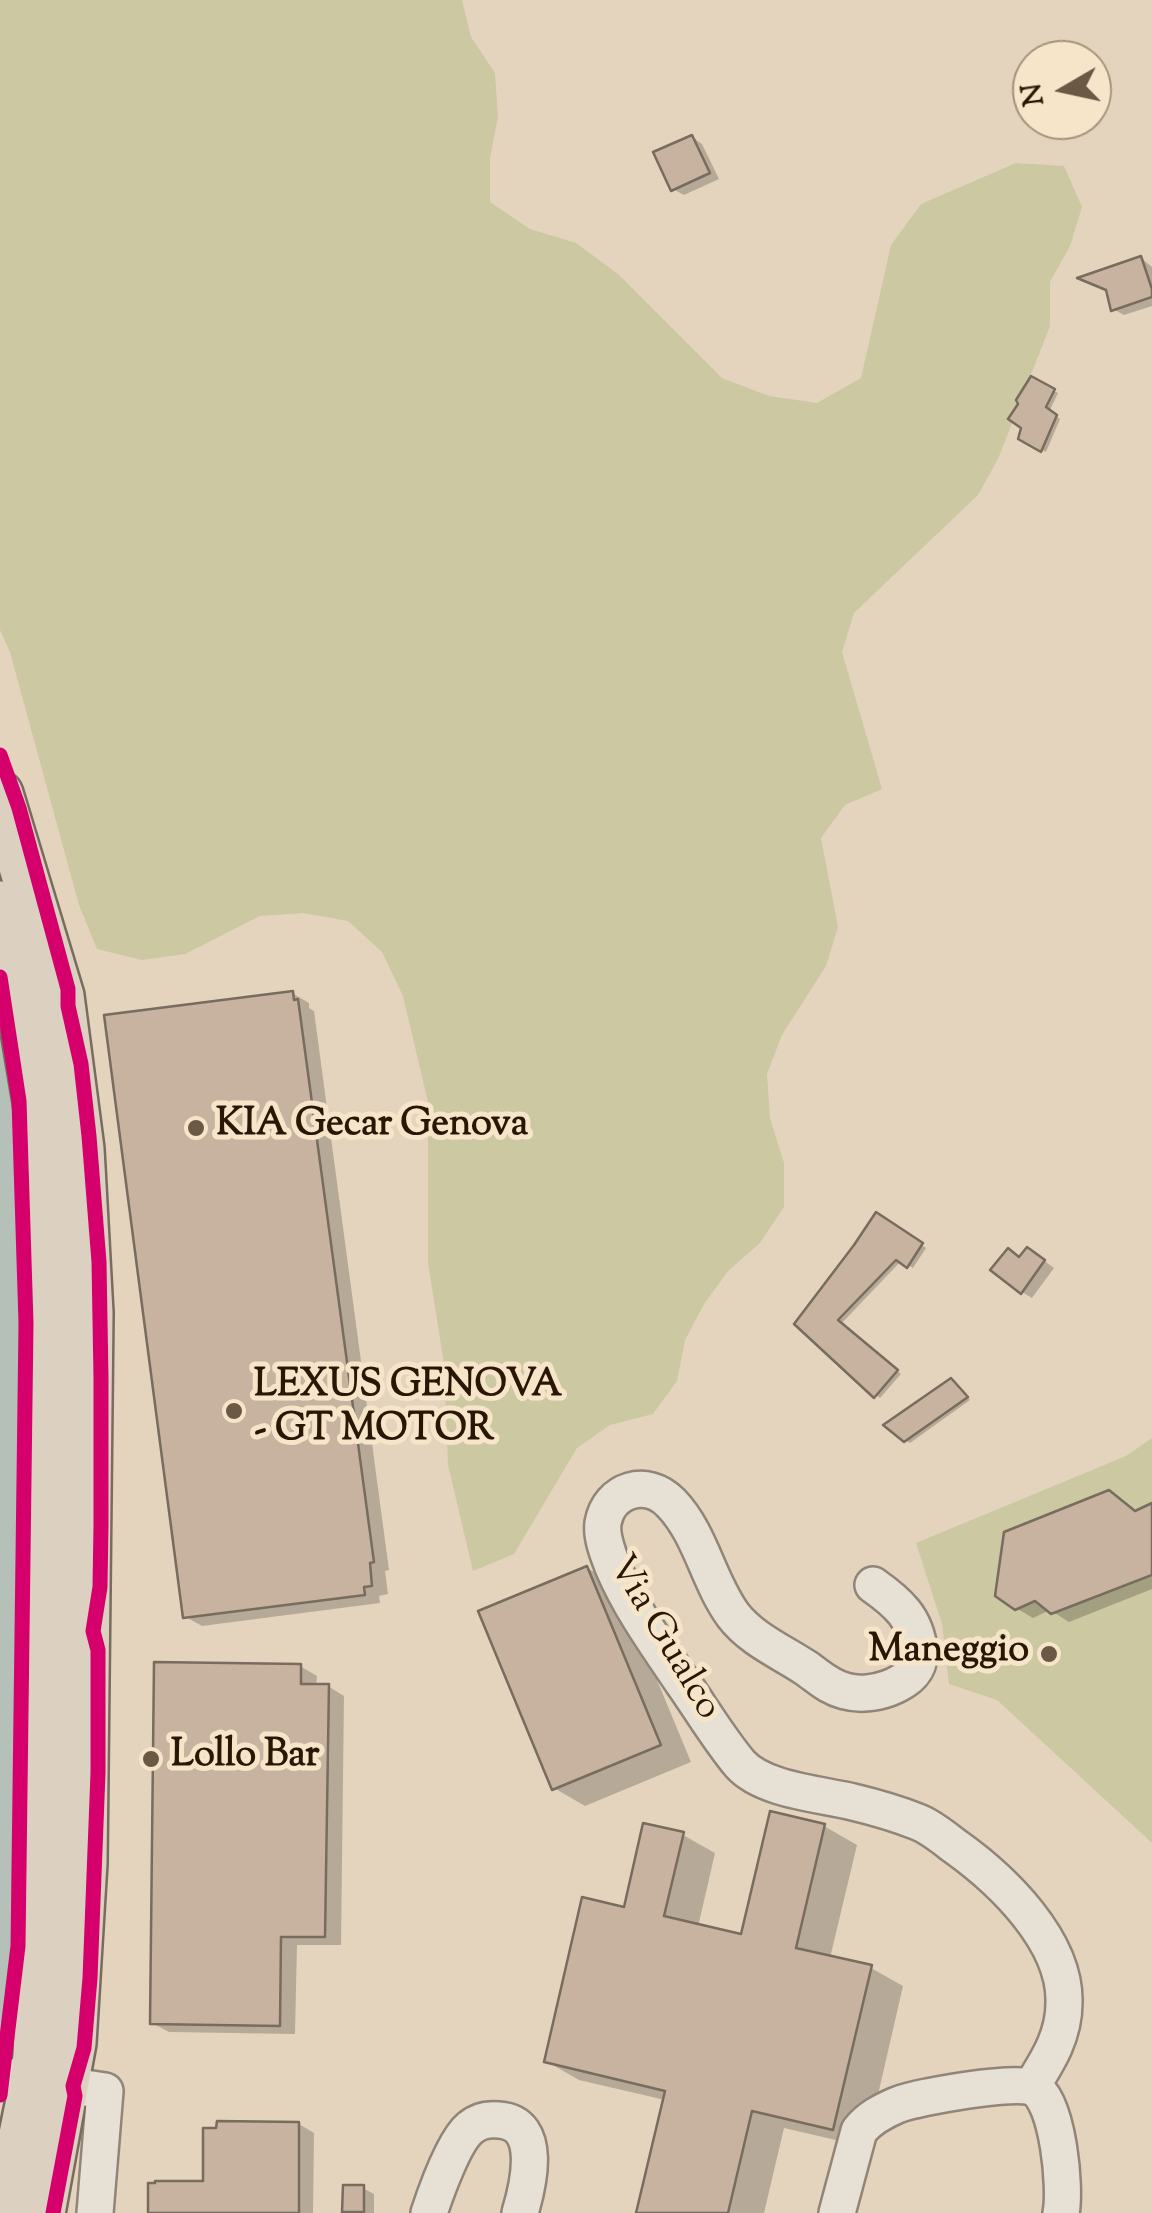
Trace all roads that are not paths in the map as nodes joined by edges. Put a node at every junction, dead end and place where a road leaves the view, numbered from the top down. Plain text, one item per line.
1 (0, 794) edge
2 (0, 904) edge
3 (873, 1585) dead end
4 (42, 2082) edge
5 (1032, 2086) junction
6 (6, 2213) edge
7 (42, 2213) edge
8 (95, 2213) edge
9 (429, 2213) edge
10 (520, 2213) edge
11 (837, 2213) edge
12 (1061, 2213) edge

1 - 4 main road
2 - 4 main road
3 - 5 street, Via Gualco
4 - 6 main road
4 - 7 main road
4 - 8 street
5 - 11 street
5 - 12 street
9 - 10 street

